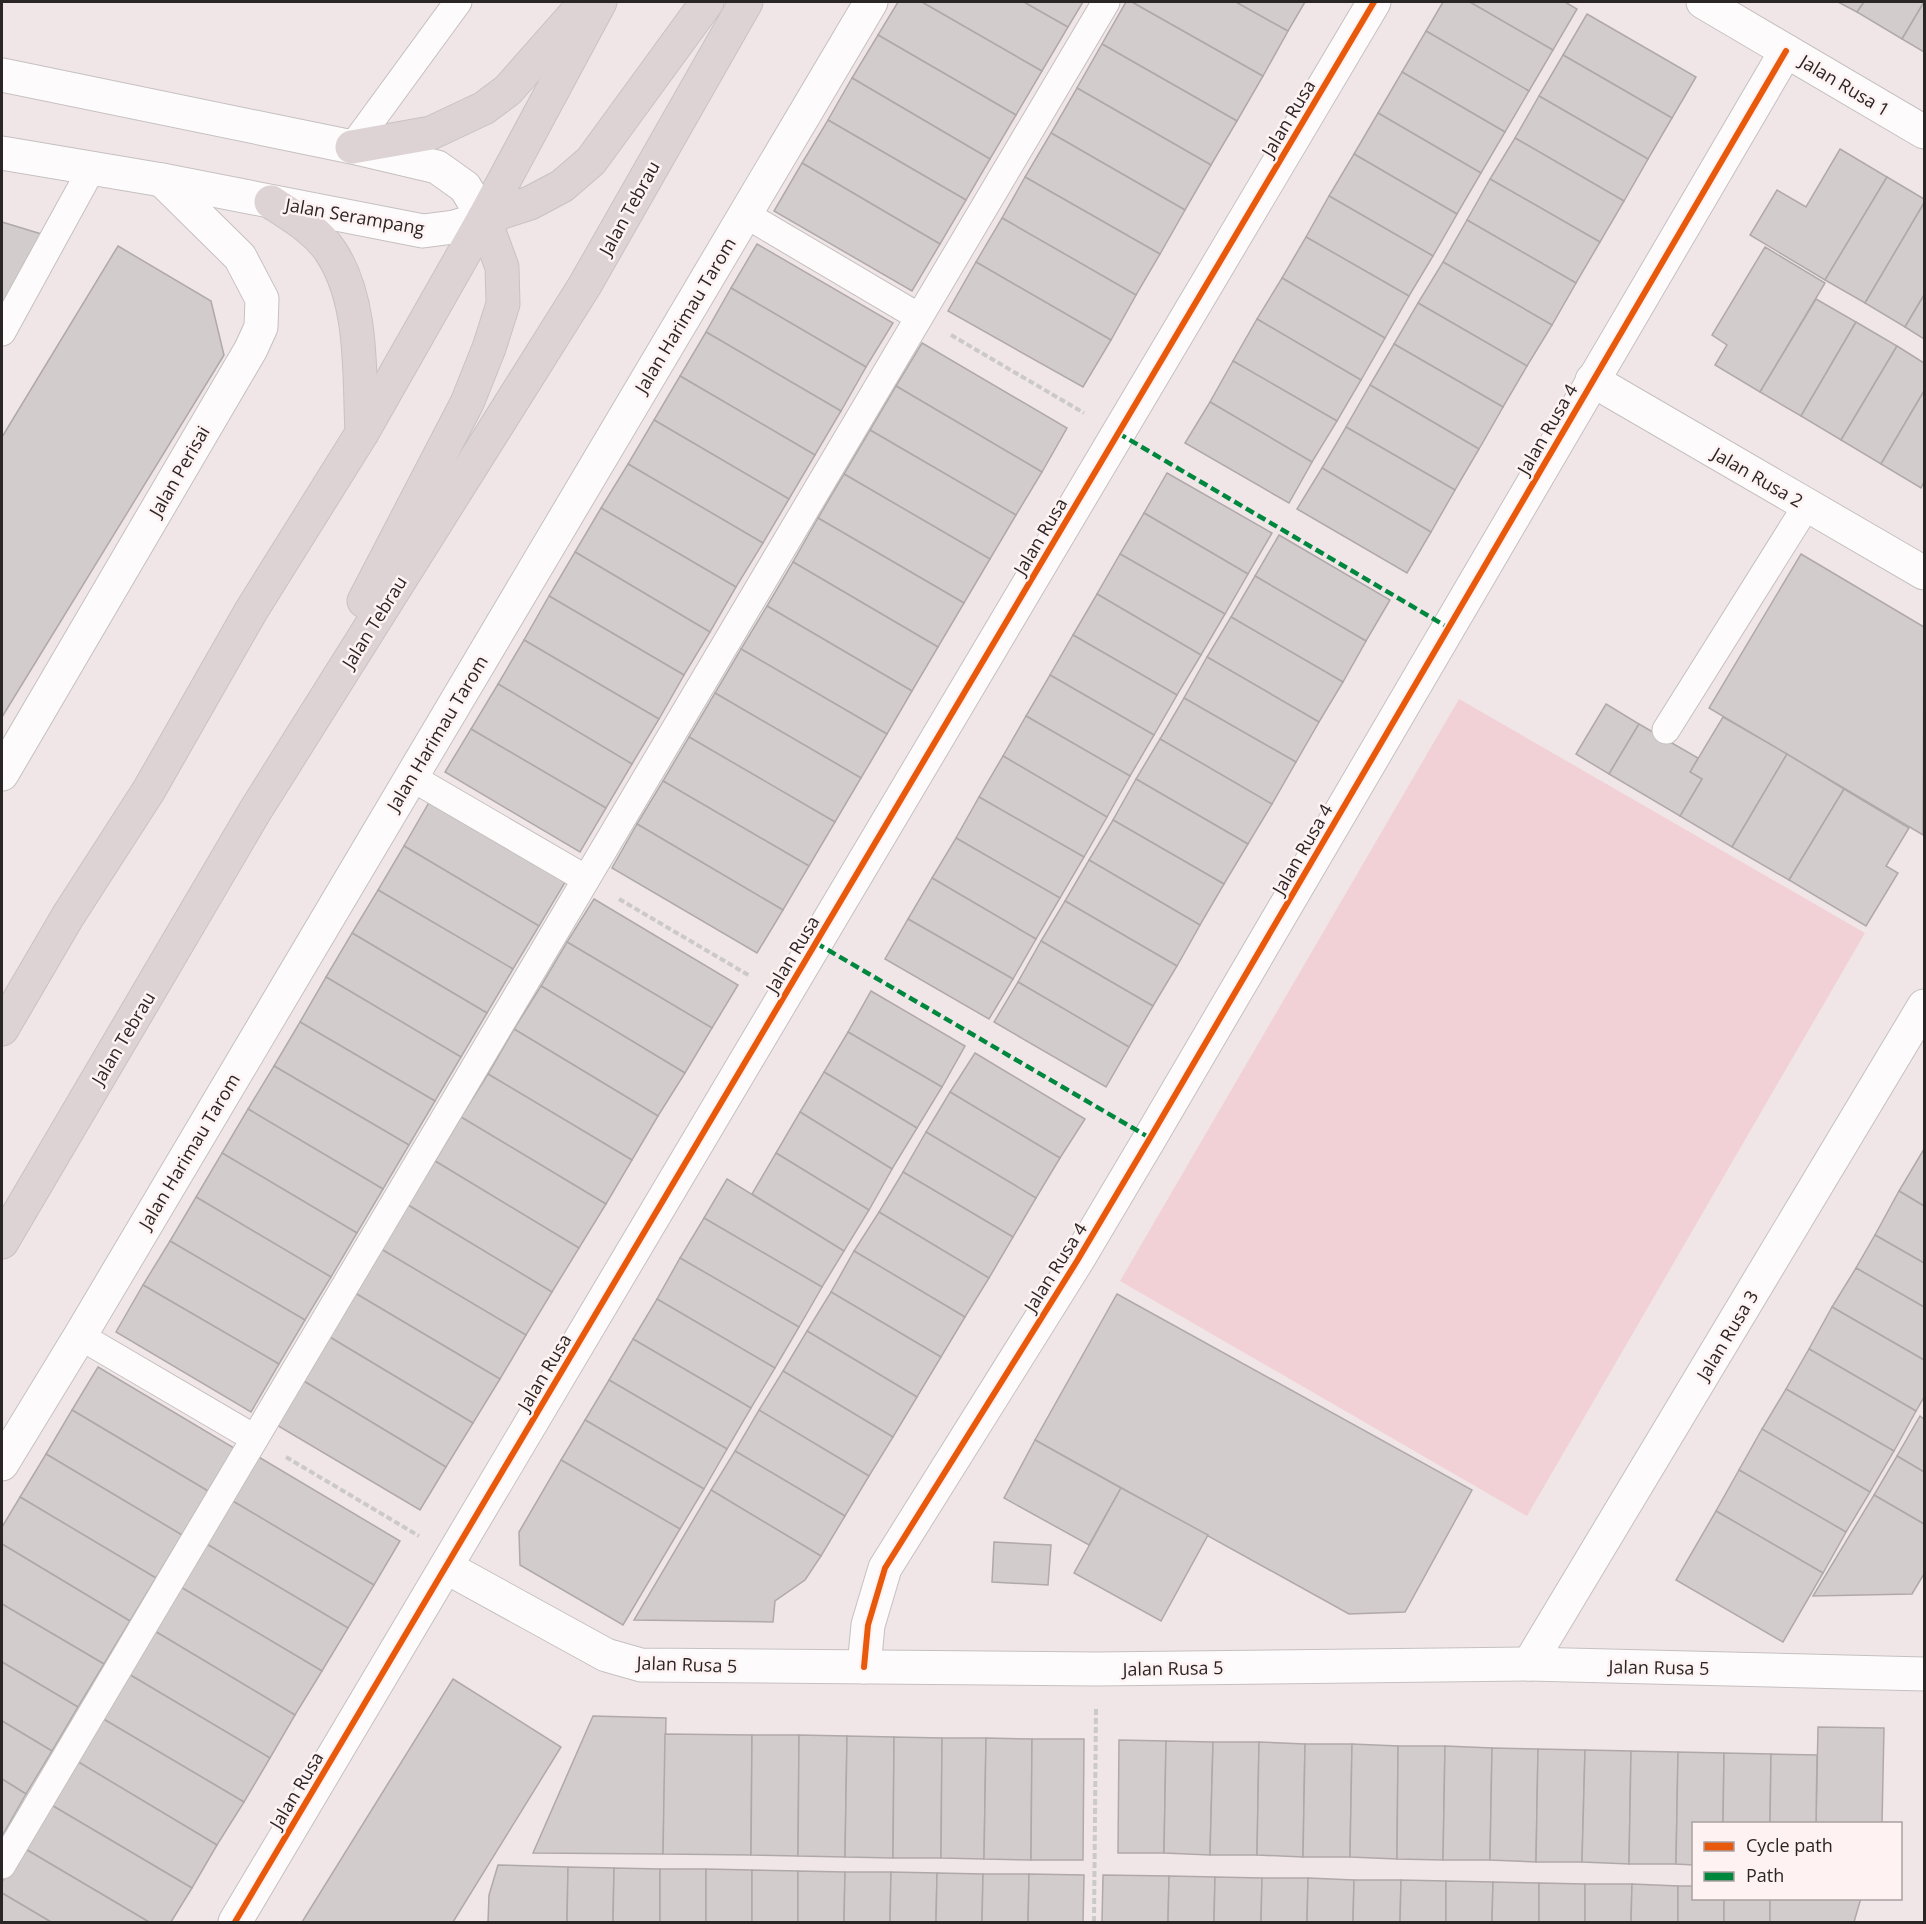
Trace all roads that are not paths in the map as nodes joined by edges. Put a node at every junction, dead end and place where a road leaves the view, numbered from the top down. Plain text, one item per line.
1 (458, 2) edge
2 (587, 2) edge
3 (600, 2) edge
4 (707, 2) edge
5 (746, 2) edge
6 (871, 2) edge
7 (1106, 2) edge
8 (1374, 2) edge
9 (1703, 2) edge
10 (1786, 51) junction
11 (2, 75) edge
12 (1924, 132) edge
13 (352, 147) junction
14 (2, 153) edge
15 (92, 168) junction
16 (162, 180) junction
17 (271, 202) junction
18 (745, 214) junction
19 (484, 218) junction
20 (919, 317) junction
21 (2, 332) edge
22 (1592, 381) junction
23 (362, 433) junction
24 (1807, 505) junction
25 (1924, 573) edge
26 (1666, 730) dead end
27 (2, 774) edge
28 (411, 777) junction
29 (255, 811) junction
30 (586, 879) junction
31 (1924, 1006) edge
32 (2, 1029) edge
33 (2, 1242) edge
34 (80, 1336) junction
35 (254, 1438) junction
36 (2, 1464) edge
37 (450, 1561) junction
38 (1529, 1664) junction
39 (864, 1667) junction
40 (1924, 1674) edge
41 (2, 1865) edge
42 (235, 1923) edge

1 - 13 lane
2 - 13 highway
3 - 19 highway
4 - 19 highway
5 - 29 highway, Jalan Tebrau
6 - 18 street, Jalan Harimau Tarom
7 - 20 lane
8 - 37 street, Jalan Rusa
9 - 10 street, Jalan Rusa 1
10 - 12 street, Jalan Rusa 1
10 - 22 street, Jalan Rusa 4
11 - 13 street
13 - 19 street
14 - 15 street, Jalan Serampang
15 - 16 street, Jalan Serampang
15 - 21 lane
16 - 17 street, Jalan Serampang
16 - 27 street, Jalan Perisai
17 - 19 street, Jalan Serampang
17 - 23 highway
18 - 20 lane
18 - 28 street, Jalan Harimau Tarom
19 - 23 highway
19 - 29 highway
20 - 30 lane
22 - 24 street, Jalan Rusa 2
22 - 39 street, Jalan Rusa 4
23 - 32 highway
24 - 25 street, Jalan Rusa 2
24 - 26 lane
28 - 30 lane
28 - 34 street, Jalan Harimau Tarom
29 - 33 highway, Jalan Tebrau
30 - 35 lane
31 - 38 street, Jalan Rusa 3
34 - 35 lane
34 - 36 street, Jalan Harimau Tarom
35 - 41 lane
37 - 39 street, Jalan Rusa 5
37 - 42 street, Jalan Rusa
38 - 39 street, Jalan Rusa 5
38 - 40 street, Jalan Rusa 5

